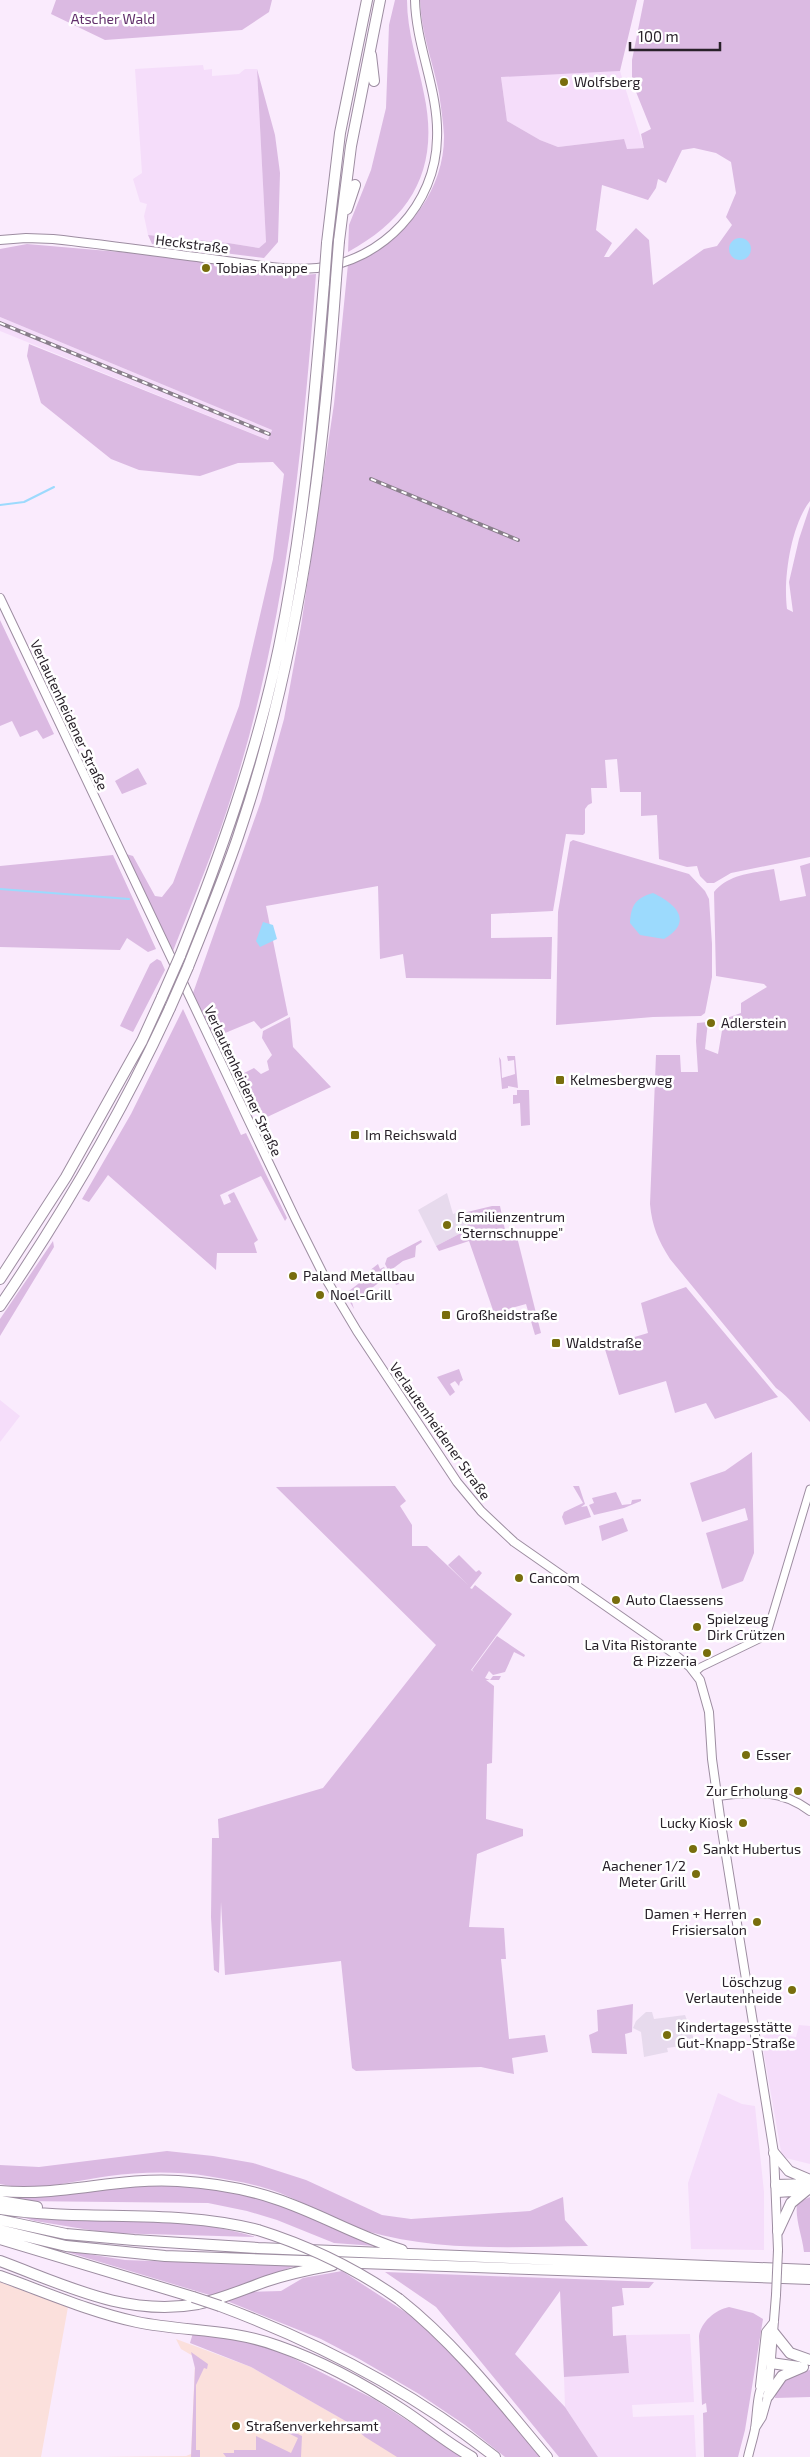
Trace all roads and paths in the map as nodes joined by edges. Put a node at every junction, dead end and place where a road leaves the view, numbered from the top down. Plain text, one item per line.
1 (380, 0) edge
2 (414, 0) edge
3 (367, 1) edge
4 (369, 47) junction
5 (374, 81) dead end
6 (354, 185) dead end
7 (340, 229) junction
8 (0, 240) edge
9 (0, 598) edge
10 (0, 1279) edge
11 (0, 1306) edge
12 (810, 1489) edge
13 (695, 1672) junction
14 (717, 1796) junction
15 (810, 1812) edge
16 (774, 2153) junction
17 (809, 2186) edge
18 (777, 2188) junction
19 (0, 2190) edge
20 (0, 2201) edge
21 (0, 2209) edge
22 (90, 2215) junction
23 (0, 2220) edge
24 (0, 2230) edge
25 (778, 2231) junction
26 (0, 2239) edge
27 (0, 2245) edge
28 (43, 2253) junction
29 (415, 2254) junction
30 (0, 2261) edge
31 (354, 2262) junction
32 (0, 2267) edge
33 (810, 2270) edge
34 (0, 2276) edge
35 (810, 2279) edge
36 (57, 2281) junction
37 (774, 2322) junction
38 (774, 2333) junction
39 (771, 2364) junction
40 (808, 2364) edge
41 (764, 2392) junction
42 (472, 2457) edge
43 (495, 2457) edge
44 (547, 2457) edge
45 (748, 2457) edge

1 - 4 highway
2 - 8 main road, Heckstraße
3 - 10 highway, bridge
4 - 5 highway
4 - 7 highway
6 - 7 highway
7 - 11 highway, bridge
9 - 13 main road, Verlautenheidener Straße
12 - 13 street
13 - 14 main road, Verlautenheidener Straße
14 - 15 main road
14 - 16 main road, Verlautenheidener Straße
16 - 17 highway
16 - 18 main road, Verlautenheidener Straße
17 - 18 highway
17 - 25 highway
18 - 25 main road, Verlautenheidener Straße
19 - 29 highway
20 - 22 highway
21 - 22 highway
22 - 44 highway, bridge
23 - 29 highway
24 - 31 highway
25 - 37 main road, Verlautenheidener Straße, bridge
26 - 28 highway
27 - 28 highway
28 - 43 highway, bridge
29 - 33 highway
30 - 36 highway
31 - 35 highway
31 - 36 highway
32 - 36 highway
34 - 42 highway
37 - 38 main road, Verlautenheidener Straße
37 - 41 main road
38 - 39 main road, Verlautenheidener Straße
38 - 40 highway
39 - 40 highway
39 - 41 main road, Verlautenheidener Straße
40 - 41 highway
41 - 45 main road, Verlautenheidener Straße

